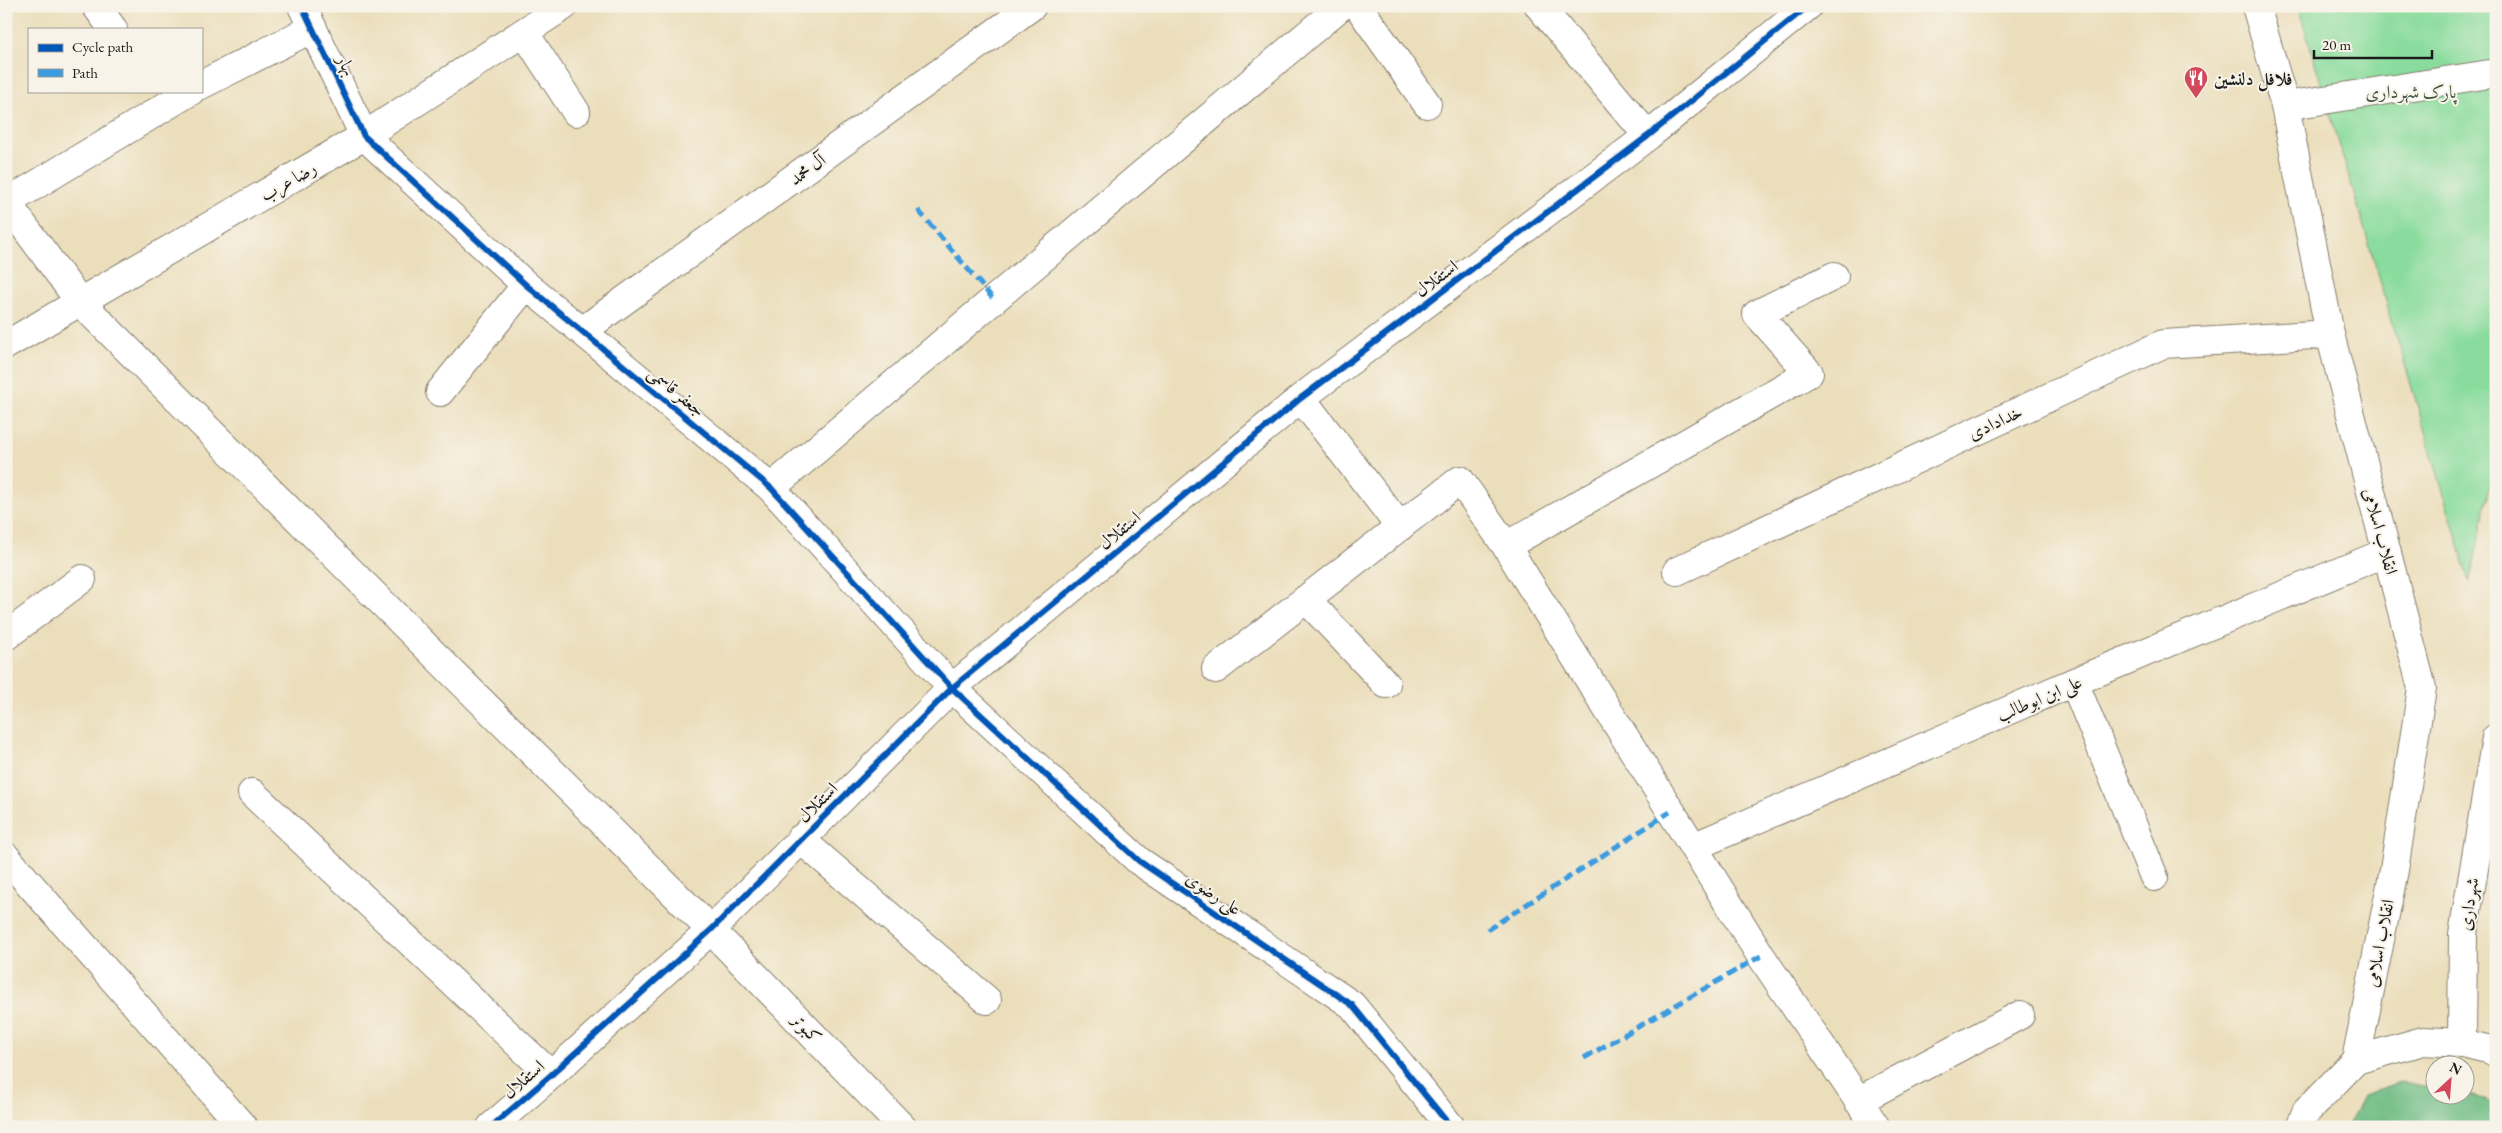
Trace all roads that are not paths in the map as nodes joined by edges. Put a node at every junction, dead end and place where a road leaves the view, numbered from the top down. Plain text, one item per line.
1 (96, 6) edge
2 (564, 6) edge
3 (1032, 6) edge
4 (1341, 6) edge
5 (1358, 6) edge
6 (1539, 6) edge
7 (1808, 6) edge
8 (2256, 6) edge
9 (1780, 15) edge
10 (308, 17) edge
11 (112, 28) edge
12 (524, 32) junction
13 (2496, 74) edge
14 (202, 84) edge
15 (174, 95) edge
16 (1427, 104) dead end
17 (2285, 106) junction
18 (576, 112) dead end
19 (364, 136) junction
20 (1648, 136) junction
21 (6, 203) edge
22 (1834, 276) dead end
23 (526, 285) junction
24 (80, 302) junction
25 (582, 331) junction
26 (2330, 334) junction
27 (6, 345) edge
28 (440, 392) dead end
29 (1301, 398) junction
30 (771, 488) junction
31 (1400, 527) junction
32 (1506, 546) junction
33 (2387, 552) junction
34 (1677, 571) dead end
35 (82, 579) dead end
36 (1306, 599) junction
37 (6, 636) edge
38 (1216, 669) dead end
39 (2074, 682) junction
40 (1386, 684) dead end
41 (952, 688) junction
42 (2496, 738) edge
43 (252, 793) dead end
44 (800, 840) junction
45 (1693, 847) junction
46 (6, 857) edge
47 (2154, 878) dead end
48 (711, 930) junction
49 (987, 1000) dead end
50 (2020, 1015) dead end
51 (2462, 1043) junction
52 (2496, 1053) edge
53 (2356, 1060) junction
54 (551, 1075) junction
55 (1858, 1101) junction
56 (243, 1127) edge
57 (491, 1127) edge
58 (902, 1127) edge
59 (1451, 1127) edge
60 (1876, 1127) edge
61 (2300, 1127) edge

1 - 11 street
2 - 12 street, رضا عرب
3 - 25 street, آل محمد
4 - 30 street
5 - 16 street
6 - 20 street
7 - 9 street, استقلال
8 - 17 street, انقلاب اسلامی
9 - 20 street, استقلال
10 - 14 street
10 - 19 street, بهار
12 - 18 street
12 - 19 street, رضا عرب
13 - 17 street
15 - 21 street
17 - 26 street, انقلاب اسلامی
19 - 23 street, جعفر قاسمی
19 - 24 street, رضا عرب
20 - 29 street, استقلال
21 - 24 street, کبوتر
22 - 32 street
23 - 25 street, جعفر قاسمی
23 - 28 street
24 - 27 street, رضا عرب
24 - 48 street, کبوتر
25 - 30 street, جعفر قاسمی
26 - 33 street, انقلاب اسلامی
26 - 34 street, خدادادی
29 - 31 street
29 - 41 street, استقلال
30 - 41 street, جعفر قاسمی
31 - 32 street
31 - 36 street
32 - 45 street
33 - 39 street, علی ابن ابوطالب
33 - 53 street, انقلاب اسلامی
35 - 37 street
36 - 38 street
36 - 40 street
39 - 45 street, علی ابن ابوطالب
39 - 47 street
41 - 44 street, استقلال
41 - 59 street, علی رضوی
42 - 51 street, شهرداری
43 - 54 street
44 - 48 street, استقلال
44 - 49 street
45 - 55 street
46 - 56 street
48 - 54 street, استقلال
48 - 58 street, کبوتر
50 - 55 street
51 - 52 street
51 - 53 street
53 - 61 street
54 - 57 street, استقلال
55 - 60 street

